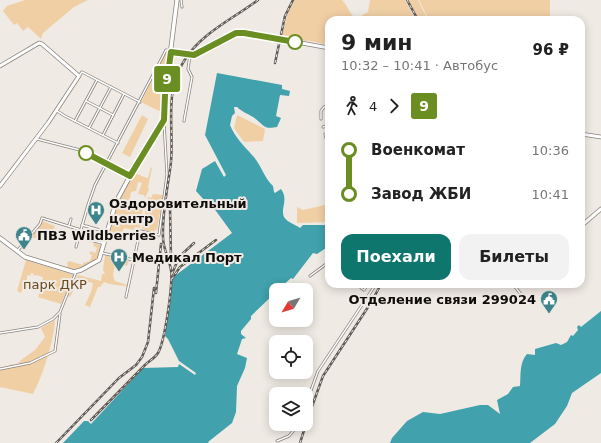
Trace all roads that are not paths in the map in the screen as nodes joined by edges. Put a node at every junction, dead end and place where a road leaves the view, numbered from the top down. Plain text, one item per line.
1 (177, 0) edge
2 (181, 0) edge
3 (182, 8) dead end
4 (325, 47) edge
5 (171, 52) junction
6 (190, 55) junction
7 (0, 66) edge
8 (79, 76) junction
9 (97, 80) junction
10 (111, 87) junction
11 (124, 94) junction
12 (86, 101) junction
13 (140, 102) junction
14 (325, 106) edge
15 (100, 108) junction
16 (56, 111) junction
17 (113, 115) junction
18 (321, 119) dead end
19 (164, 120) junction
20 (75, 121) junction
21 (184, 121) dead end
22 (325, 126) edge
23 (322, 127) dead end
24 (90, 128) junction
25 (585, 134) edge
26 (103, 135) junction
27 (601, 136) edge
28 (37, 139) junction
29 (118, 143) junction
30 (107, 164) junction
31 (130, 176) junction
32 (0, 186) edge
33 (601, 209) edge
34 (71, 219) dead end
35 (585, 223) edge
36 (82, 225) junction
37 (69, 226) junction
38 (81, 230) junction
39 (107, 232) junction
40 (79, 237) junction
41 (0, 238) edge
42 (104, 244) junction
43 (76, 247) dead end
44 (17, 251) junction
45 (102, 253) junction
46 (134, 260) junction
47 (325, 265) edge
48 (76, 272) junction
49 (310, 276) dead end
50 (361, 288) dead end
51 (365, 288) edge
52 (373, 288) edge
53 (516, 288) edge
54 (126, 297) dead end
55 (526, 301) dead end
56 (60, 312) junction
57 (0, 333) edge
58 (0, 369) edge
59 (312, 387) edge
60 (293, 431) edge
61 (276, 441) dead end

1 - 5 main road
2 - 3 street
4 - 6 street
5 - 6 street
5 - 13 street
5 - 19 main road
6 - 21 street
7 - 8 street
8 - 9 street
8 - 16 street
9 - 10 street
9 - 12 street
10 - 11 street
10 - 15 street
11 - 13 street
11 - 17 street
12 - 15 street
12 - 20 street
13 - 29 street
14 - 18 street
15 - 17 street
15 - 24 street
16 - 20 street
16 - 28 street
17 - 26 street
19 - 31 main road
19 - 46 street
20 - 24 street
22 - 23 street
24 - 26 street
25 - 27 street
26 - 29 street
28 - 30 street
28 - 32 street
29 - 30 street
30 - 31 street
30 - 36 street
31 - 39 main road
33 - 35 street
34 - 37 street
36 - 38 street
36 - 39 street
37 - 38 street
37 - 44 street
38 - 40 street
39 - 42 main road
40 - 42 street
40 - 43 street
41 - 44 main road
42 - 45 main road
44 - 48 main road
45 - 46 street
45 - 48 main road
46 - 54 street
47 - 49 street
48 - 56 street
50 - 51 street
52 - 59 street
53 - 55 street
56 - 57 street
56 - 58 street
60 - 61 street

